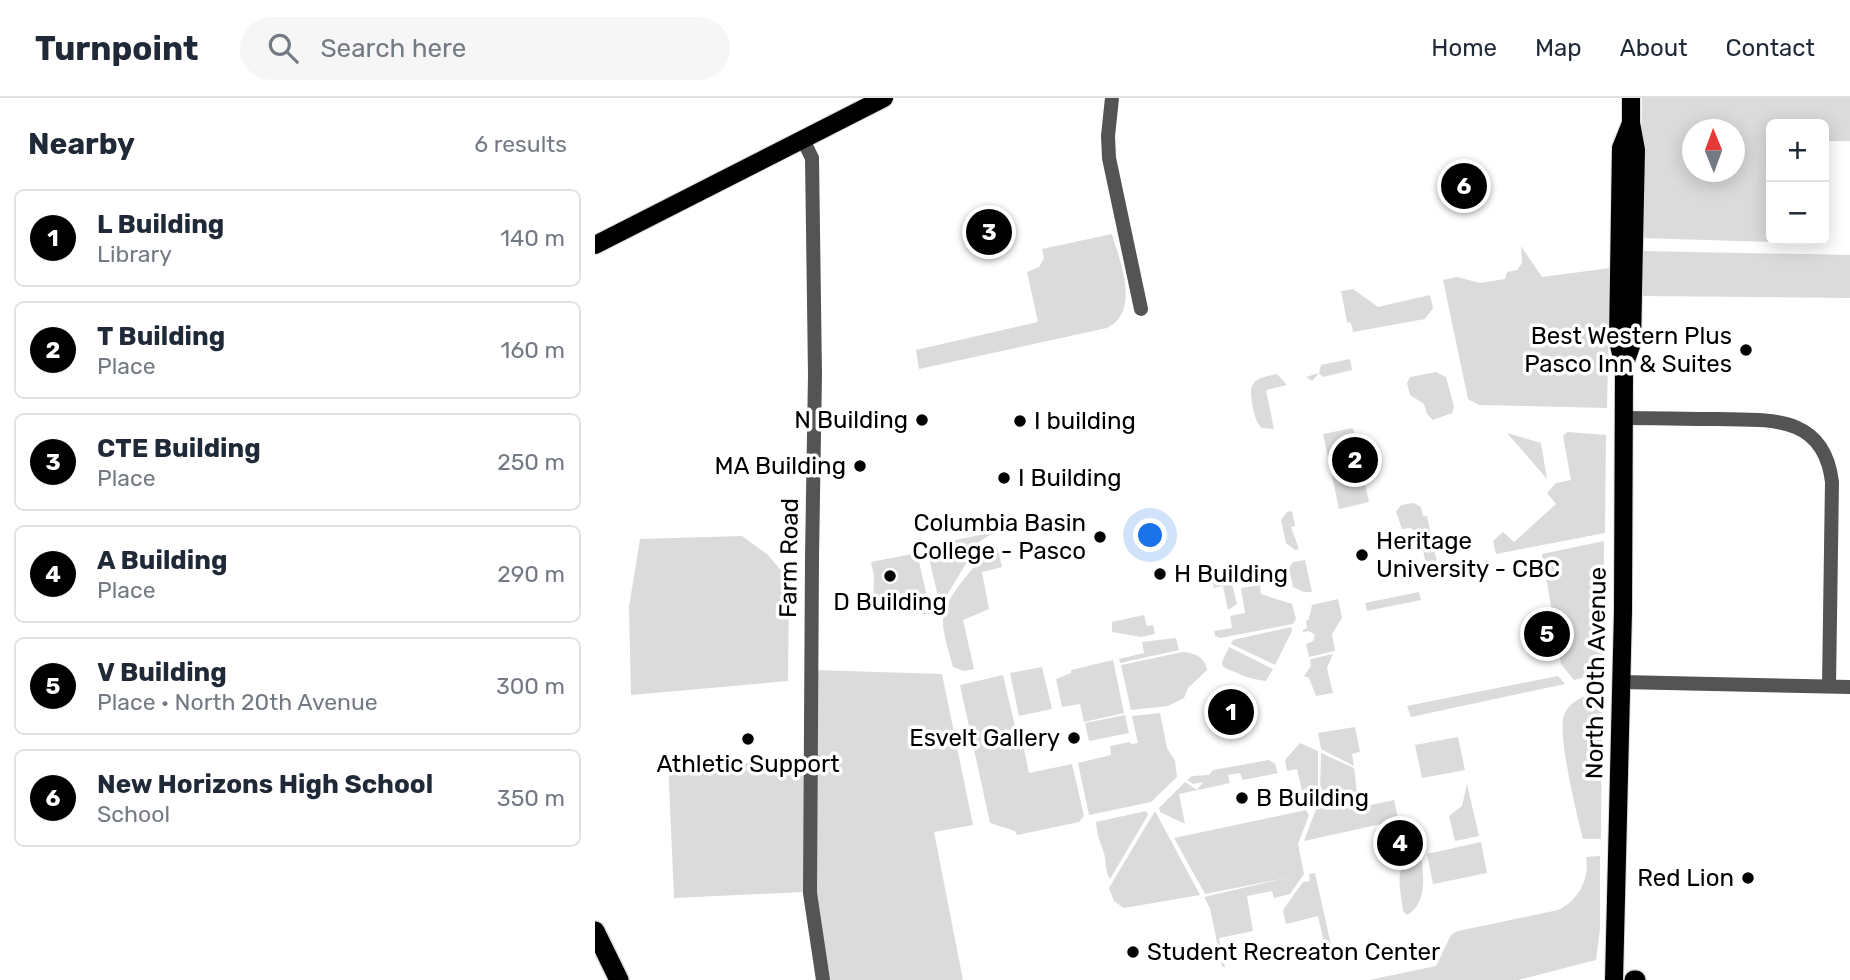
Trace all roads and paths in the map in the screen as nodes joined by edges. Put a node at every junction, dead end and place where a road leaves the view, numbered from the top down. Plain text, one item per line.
1 (884, 98) edge
2 (1112, 98) edge
3 (1631, 98) edge
4 (802, 138) junction
5 (595, 245) edge
6 (1141, 309) dead end
7 (1624, 418) junction
8 (1621, 682) junction
9 (1829, 686) junction
10 (1850, 687) edge
11 (595, 931) edge
12 (619, 980) edge
13 (823, 980) edge
14 (1614, 980) edge

1 - 4 main road
2 - 6 street
3 - 7 main road, North 20th Avenue
4 - 5 main road
4 - 13 street, Farm Road
7 - 8 main road, North 20th Avenue
7 - 9 street
8 - 9 street
8 - 14 main road, North 20th Avenue
9 - 10 street
11 - 12 highway

